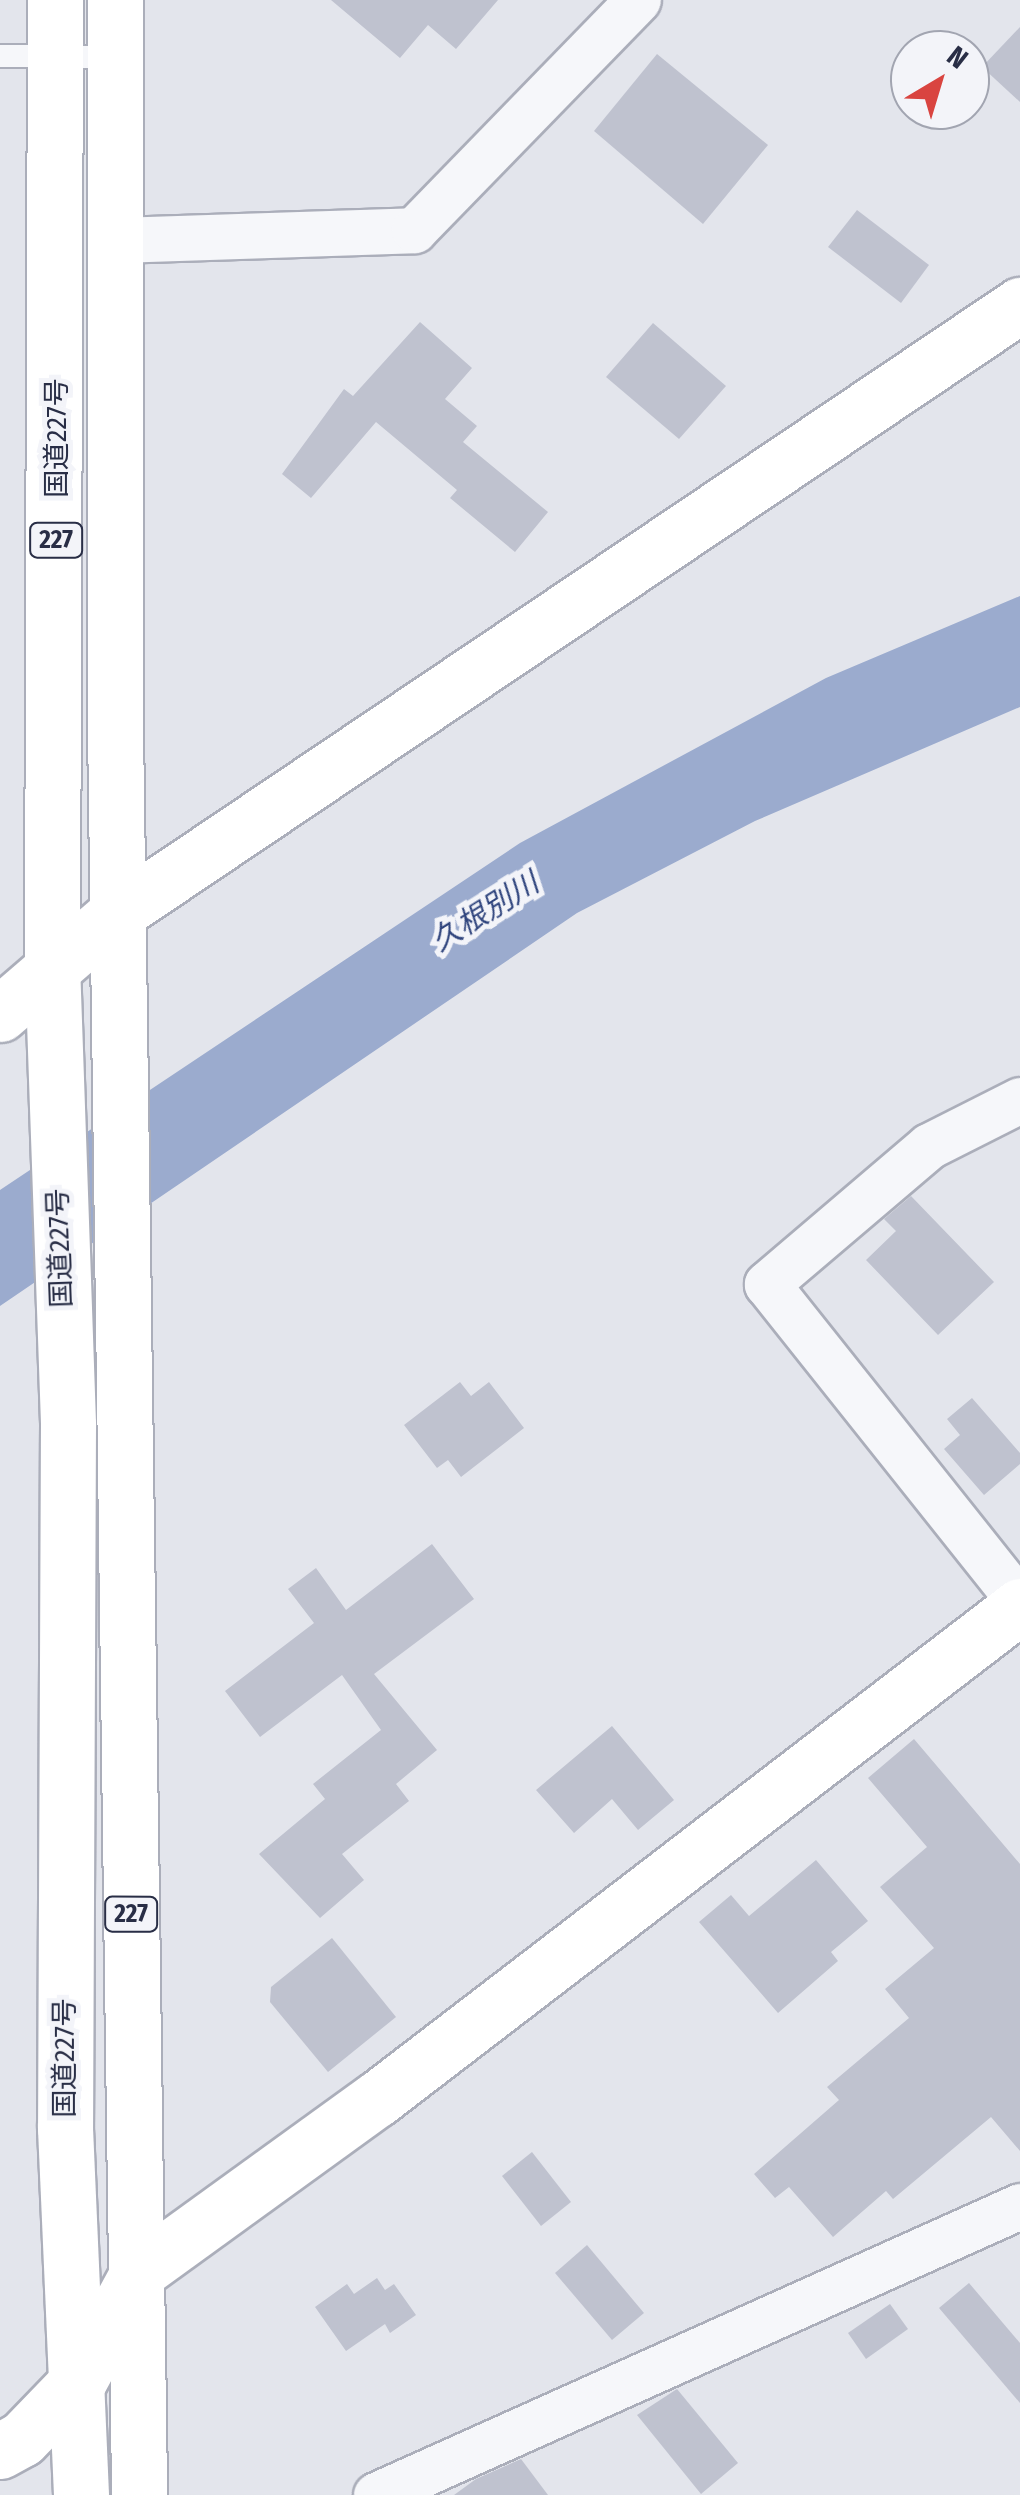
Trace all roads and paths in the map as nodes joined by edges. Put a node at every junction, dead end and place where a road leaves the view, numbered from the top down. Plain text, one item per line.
1 (55, 0) edge
2 (114, 0) edge
3 (638, 0) edge
4 (0, 56) edge
5 (56, 56) junction
6 (115, 57) junction
7 (117, 240) junction
8 (1020, 305) edge
9 (117, 913) junction
10 (52, 964) junction
11 (0, 1014) edge
12 (1020, 1100) edge
13 (1020, 1604) edge
14 (1020, 2206) edge
15 (139, 2271) junction
16 (80, 2379) junction
17 (0, 2451) edge
18 (81, 2495) edge
19 (139, 2495) edge
20 (376, 2495) edge

1 - 5 main road, 国道227号 / 227
2 - 6 main road, 227
3 - 7 street
4 - 5 lane
5 - 6 lane
5 - 10 main road, 国道227号 / 227
6 - 7 main road, 227
7 - 9 main road, 227
8 - 9 main road
9 - 10 main road
9 - 15 main road, 227
10 - 11 main road
10 - 16 main road, 国道227号 / 227
12 - 13 street
13 - 15 main road
14 - 20 street
15 - 16 main road
15 - 19 main road, 227
16 - 17 main road
16 - 18 main road, 国道227号 / 227

